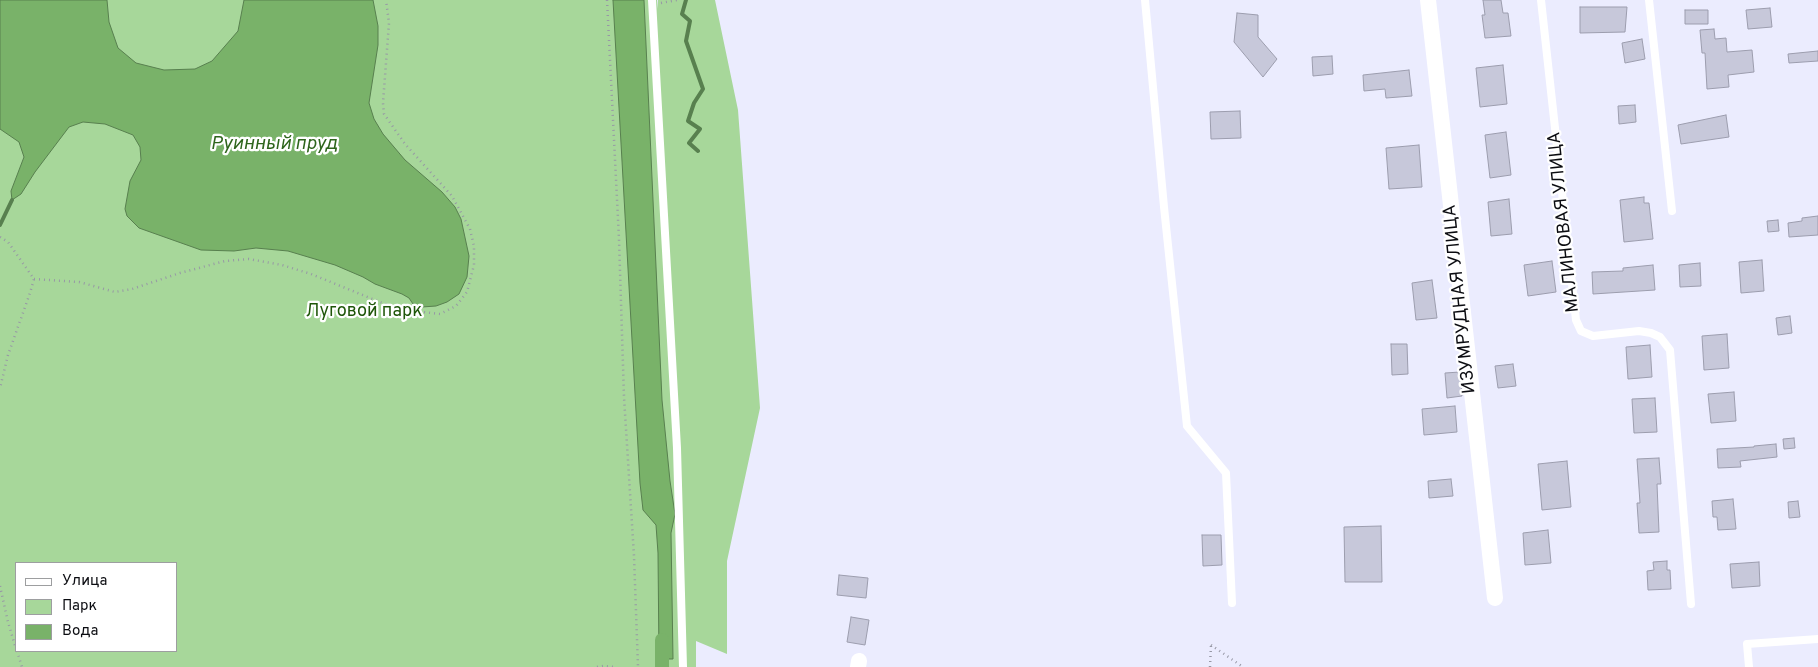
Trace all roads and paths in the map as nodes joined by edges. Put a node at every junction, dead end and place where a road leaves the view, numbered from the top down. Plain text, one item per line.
1 (386, 0) edge
2 (607, 0) edge
3 (676, 0) edge
4 (1145, 0) edge
5 (1428, 0) edge
6 (1541, 0) edge
7 (1649, 0) edge
8 (652, 2) edge
9 (1672, 210) dead end
10 (0, 238) edge
11 (34, 279) junction
12 (0, 388) edge
13 (0, 586) edge
14 (1495, 598) dead end
15 (1232, 603) dead end
16 (1691, 604) dead end
17 (1818, 639) edge
18 (15, 644) edge
19 (18, 652) edge
20 (22, 667) edge
21 (597, 667) edge
22 (614, 667) edge
23 (638, 667) edge
24 (683, 667) edge
25 (1210, 667) edge
26 (1243, 667) edge
27 (1749, 667) edge

1 - 11 path
2 - 23 path
3 - 8 path
4 - 15 lane
5 - 14 street, ИЗУМРУДНАЯ УЛИЦА
6 - 16 lane, МАЛИНОВАЯ УЛИЦА
7 - 9 lane
8 - 24 lane
10 - 11 path
11 - 12 path
13 - 18 path
17 - 27 lane
19 - 20 path
21 - 22 path
25 - 26 path

